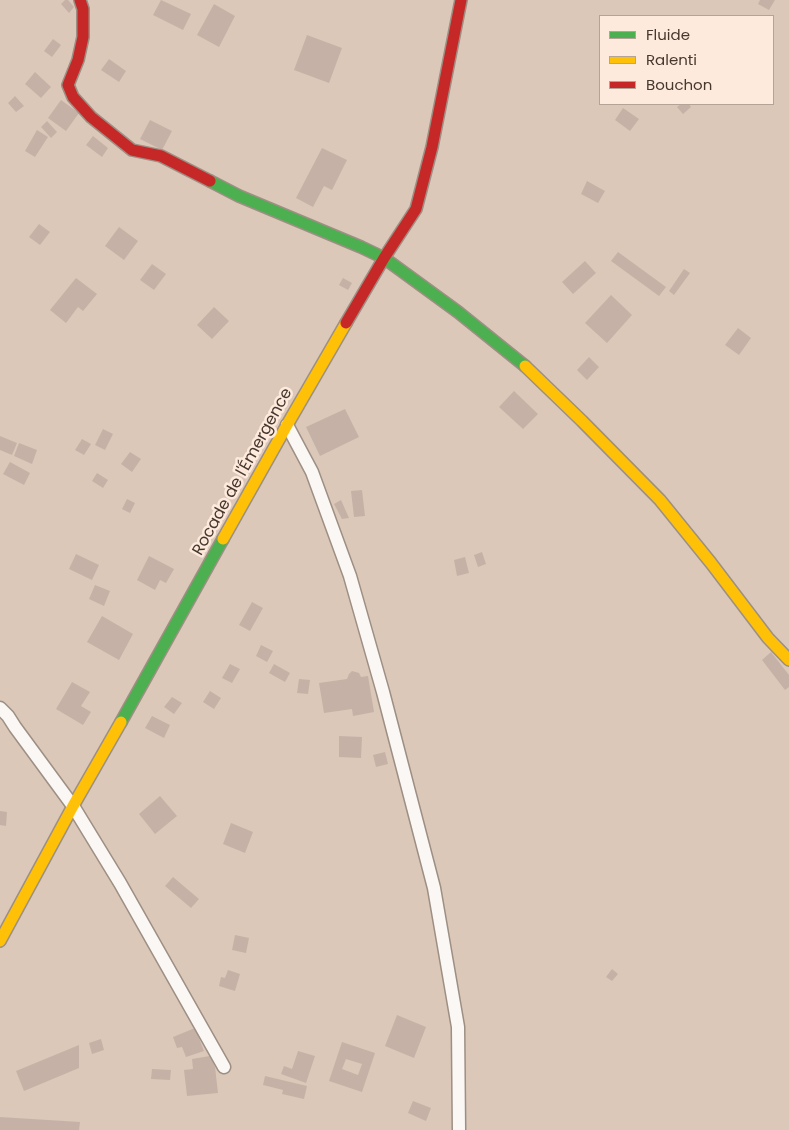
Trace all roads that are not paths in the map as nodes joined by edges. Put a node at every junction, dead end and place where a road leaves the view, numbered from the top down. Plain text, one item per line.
1 (80, 0) edge
2 (461, 0) edge
3 (384, 258) junction
4 (287, 425) junction
5 (789, 660) edge
6 (0, 708) edge
7 (73, 806) junction
8 (0, 941) edge
9 (224, 1067) dead end
10 (459, 1130) edge

1 - 3 street
2 - 3 street, Rocade de l'Émergence
3 - 4 street, Rocade de l'Émergence
3 - 5 street
4 - 7 street, Rocade de l'Émergence
4 - 10 street
6 - 7 street
7 - 8 street, Rocade de l'Émergence
7 - 9 street

